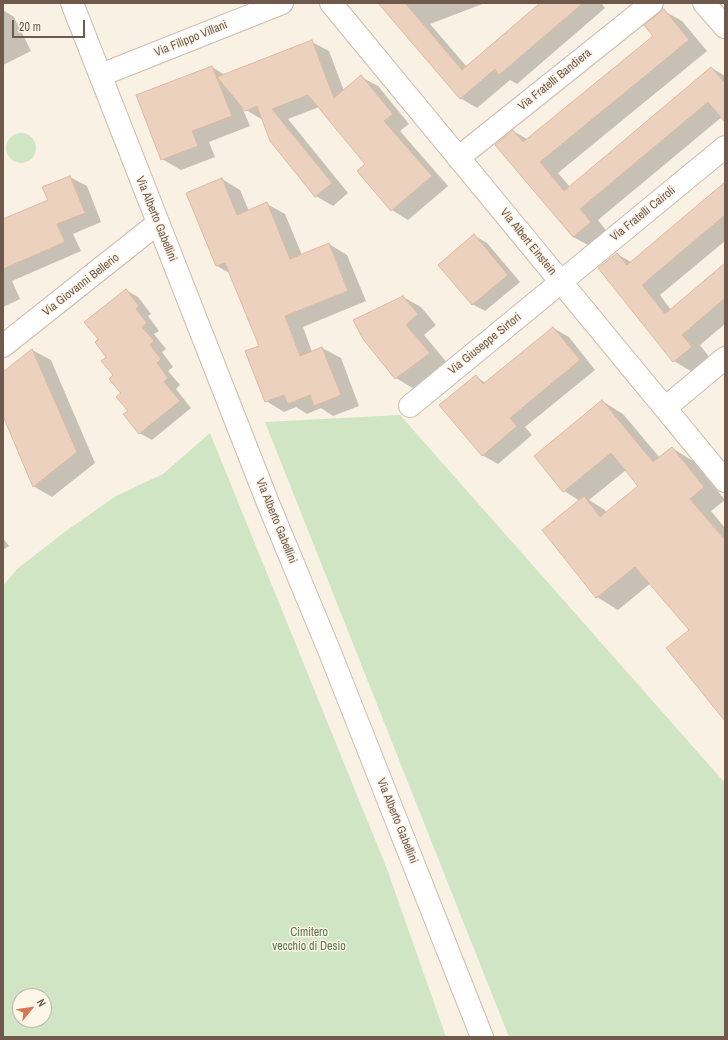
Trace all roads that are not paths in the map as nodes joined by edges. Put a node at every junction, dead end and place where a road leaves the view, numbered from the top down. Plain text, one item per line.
1 (72, 3) edge
2 (282, 3) edge
3 (332, 3) edge
4 (652, 3) edge
5 (704, 3) edge
6 (725, 27) edge
7 (101, 76) junction
8 (725, 147) edge
9 (458, 158) junction
10 (158, 223) junction
11 (561, 282) junction
12 (3, 346) edge
13 (725, 358) edge
14 (410, 406) dead end
15 (665, 408) junction
16 (725, 481) edge
17 (482, 1037) edge

1 - 7 street, Via Alberto Gabellini
2 - 7 street, Via Filippo Villani
3 - 9 street, Via Albert Einstein
4 - 9 street, Via Fratelli Bandiera
5 - 6 street
7 - 10 street, Via Alberto Gabellini
8 - 11 street, Via Fratelli Cairoli
9 - 11 street, Via Albert Einstein
10 - 12 street, Via Giovanni Bellerio
10 - 17 street, Via Alberto Gabellini
11 - 14 street, Via Giuseppe Sirtori
11 - 15 street, Via Albert Einstein
13 - 15 street
15 - 16 street, Via Albert Einstein

